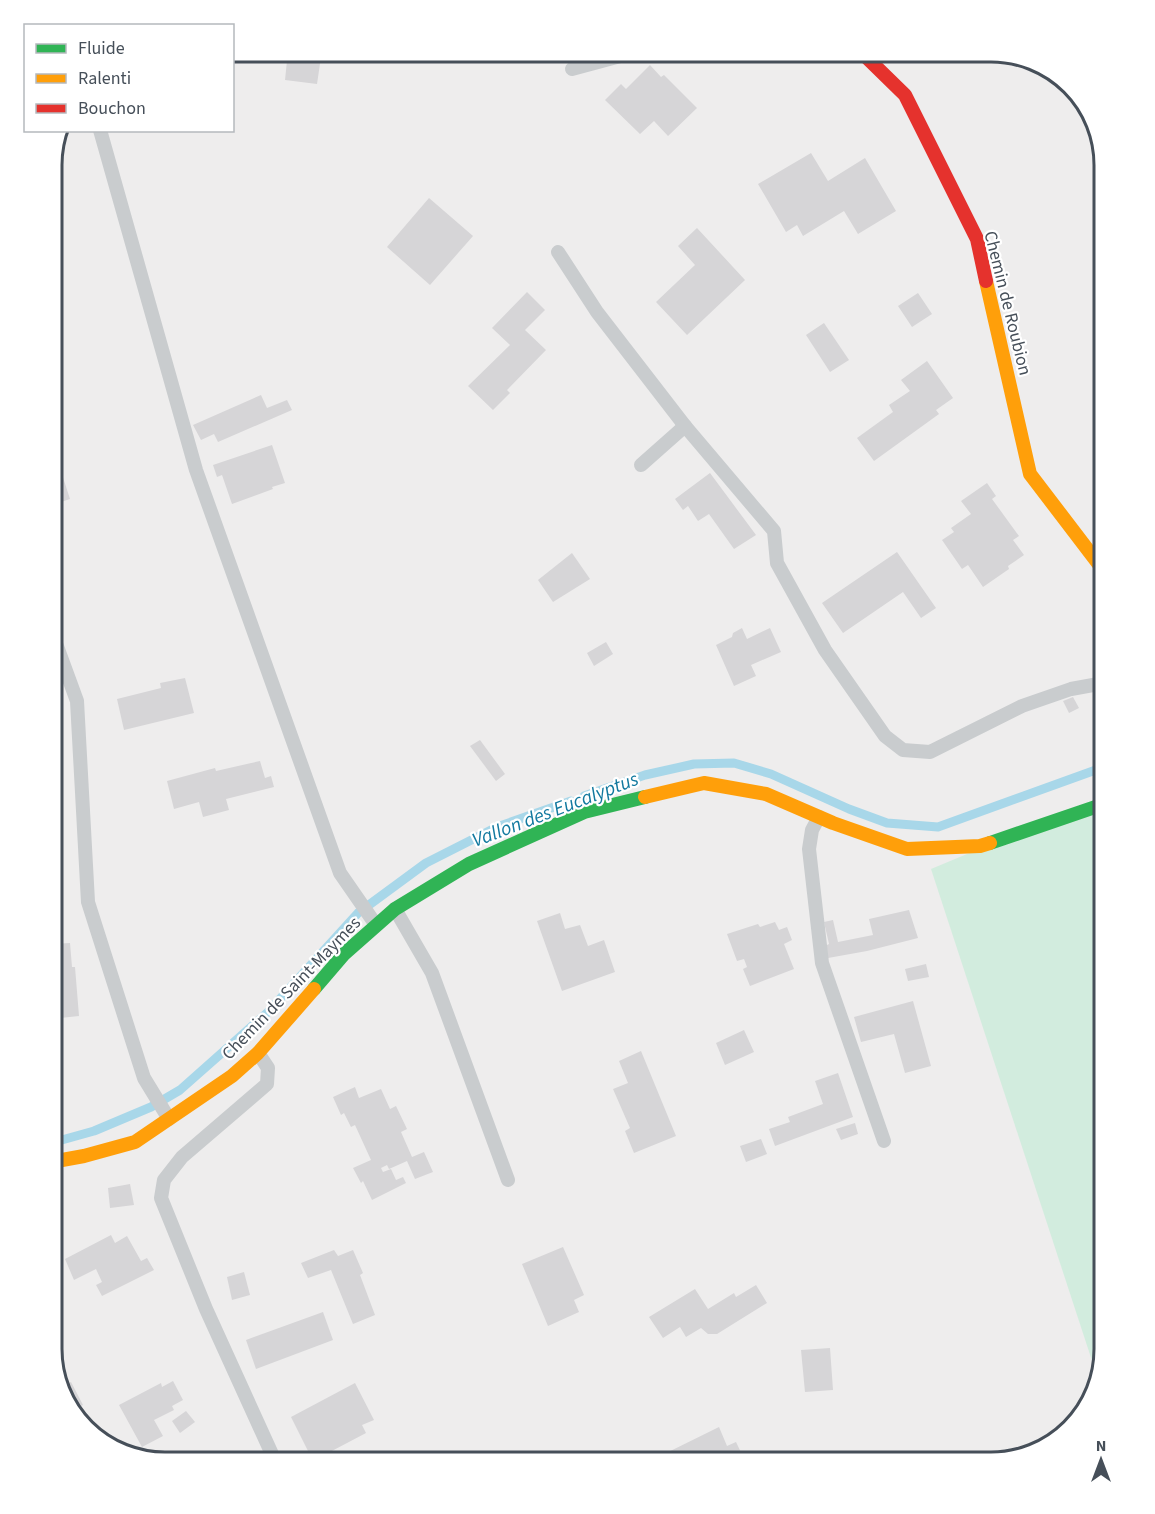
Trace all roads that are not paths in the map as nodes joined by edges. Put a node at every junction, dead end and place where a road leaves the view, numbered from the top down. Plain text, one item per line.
1 (598, 62) edge
2 (871, 62) edge
3 (572, 69) dead end
4 (101, 132) edge
5 (558, 252) dead end
6 (685, 426) junction
7 (641, 465) dead end
8 (1094, 558) edge
9 (62, 660) edge
10 (1094, 685) edge
11 (1094, 807) edge
12 (820, 817) junction
13 (395, 909) junction
14 (376, 926) junction
15 (258, 1053) junction
16 (168, 1119) junction
17 (884, 1141) dead end
18 (62, 1160) edge
19 (508, 1180) dead end
20 (271, 1452) edge

1 - 3 lane
2 - 8 street, Chemin de Roubion
4 - 14 lane
5 - 6 lane
6 - 7 lane
6 - 10 lane
9 - 16 lane
11 - 12 street, Chemin de Saint-Maymes
12 - 13 street, Chemin de Saint-Maymes
12 - 17 lane
13 - 14 street, Chemin de Saint-Maymes
13 - 19 lane
14 - 15 street, Chemin de Saint-Maymes
15 - 16 street, Chemin de Saint-Maymes
15 - 20 lane
16 - 18 street, Chemin de Saint-Maymes

